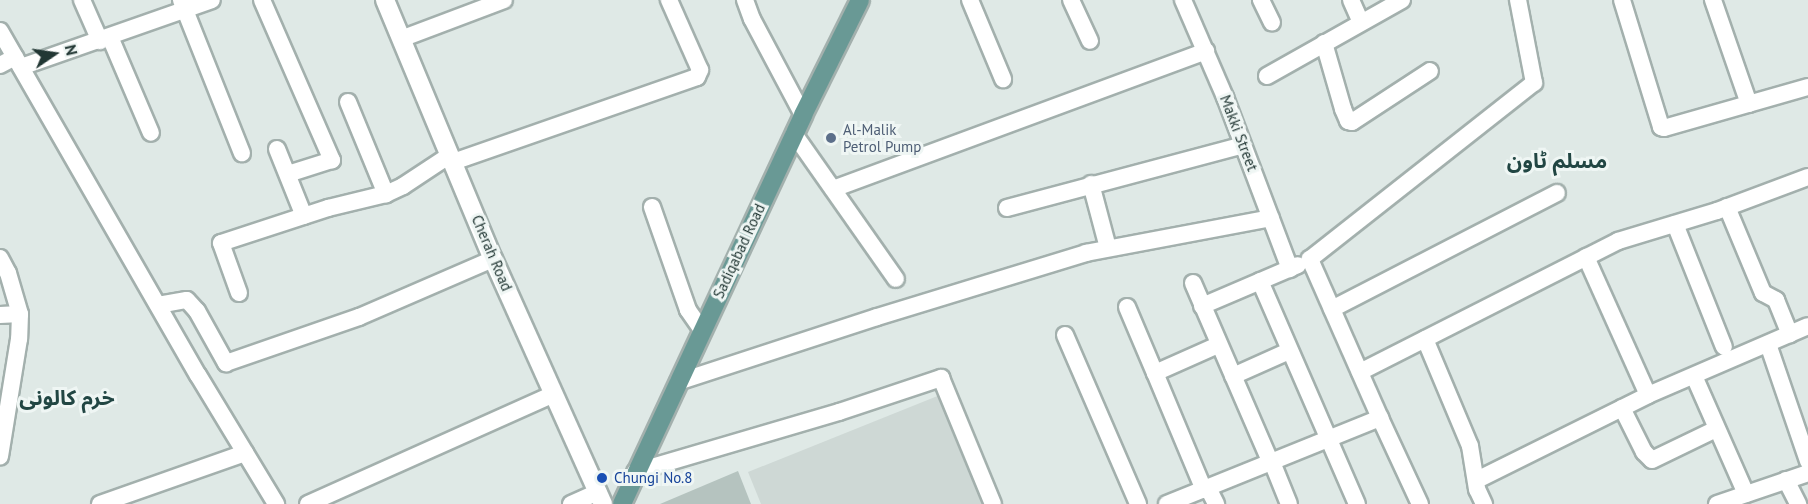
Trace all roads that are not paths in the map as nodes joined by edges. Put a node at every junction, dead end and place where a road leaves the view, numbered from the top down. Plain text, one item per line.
1 (82, 0) edge
2 (212, 0) edge
3 (262, 0) edge
4 (385, 0) edge
5 (504, 0) edge
6 (669, 0) edge
7 (745, 0) edge
8 (860, 0) edge
9 (970, 0) edge
10 (1071, 0) edge
11 (1183, 0) edge
12 (1261, 0) edge
13 (1351, 0) edge
14 (1401, 0) edge
15 (1518, 0) edge
16 (1622, 0) edge
17 (1713, 0) edge
18 (183, 4) edge
19 (1361, 22) junction
20 (1272, 23) dead end
21 (0, 31) edge
22 (105, 39) junction
23 (401, 39) junction
24 (1090, 41) dead end
25 (1324, 44) junction
26 (1206, 51) junction
27 (18, 62) junction
28 (0, 65) edge
29 (1430, 71) dead end
30 (1267, 76) dead end
31 (1003, 79) dead end
32 (1808, 87) edge
33 (348, 102) dead end
34 (1749, 104) junction
35 (803, 115) junction
36 (150, 133) dead end
37 (794, 134) junction
38 (1243, 145) junction
39 (277, 149) dead end
40 (242, 153) dead end
41 (452, 158) junction
42 (288, 174) junction
43 (1808, 177) edge
44 (1091, 184) junction
45 (833, 189) junction
46 (386, 194) junction
47 (1557, 194) dead end
48 (652, 207) dead end
49 (1727, 207) junction
50 (1007, 208) dead end
51 (304, 216) junction
52 (1271, 218) junction
53 (1674, 224) junction
54 (1108, 248) junction
55 (1586, 257) junction
56 (0, 258) edge
57 (493, 259) junction
58 (1310, 259) junction
59 (1290, 269) junction
60 (896, 279) dead end
61 (1260, 281) junction
62 (1193, 283) dead end
63 (239, 293) dead end
64 (158, 305) junction
65 (1202, 306) junction
66 (1127, 307) dead end
67 (1332, 309) junction
68 (20, 314) junction
69 (0, 315) edge
70 (1808, 326) edge
71 (702, 330) junction
72 (1790, 334) junction
73 (1065, 335) dead end
74 (1425, 339) junction
75 (1768, 344) junction
76 (1218, 345) junction
77 (1724, 347) dead end
78 (1289, 351) junction
79 (1360, 372) junction
80 (1155, 373) junction
81 (1233, 376) junction
82 (1694, 376) junction
83 (6, 379) edge
84 (678, 382) junction
85 (554, 394) junction
86 (1648, 395) junction
87 (1622, 408) junction
88 (1380, 418) junction
89 (1716, 429) junction
90 (2, 434) edge
91 (1328, 440) junction
92 (244, 453) junction
93 (0, 456) edge
94 (1808, 461) edge
95 (1271, 463) junction
96 (635, 472) junction
97 (1808, 473) edge
98 (1477, 480) junction
99 (1786, 480) junction
100 (1206, 489) junction
101 (1746, 494) junction
102 (601, 498) edge
103 (1721, 503) edge
104 (100, 504) edge
105 (276, 504) edge
106 (308, 504) edge
107 (571, 504) edge
108 (622, 504) edge
109 (993, 504) edge
110 (1138, 504) edge
111 (1167, 504) edge
112 (1216, 504) edge
113 (1289, 504) edge
114 (1357, 504) edge
115 (1420, 504) edge
116 (1484, 504) edge
117 (1798, 504) edge

1 - 22 street
2 - 18 street
3 - 42 street
4 - 23 street, Cherah Road
5 - 23 street
6 - 41 street
7 - 35 street
8 - 35 main road, Sadiqabad Road
9 - 31 street
10 - 24 street
11 - 26 street, Makki Street
12 - 20 street
13 - 19 street
14 - 19 street
15 - 58 street
16 - 34 street
17 - 34 street
18 - 22 street
18 - 40 street
19 - 25 street
21 - 27 street
22 - 27 street
22 - 36 street
23 - 41 street, Cherah Road
25 - 29 street
25 - 30 street
26 - 38 street, Makki Street
26 - 45 street
27 - 28 street
27 - 64 street
32 - 34 street
33 - 46 street
35 - 37 main road, Sadiqabad Road
37 - 45 street
37 - 71 main road, Sadiqabad Road
38 - 44 street
38 - 52 street, Makki Street
39 - 42 street
41 - 46 street
41 - 57 street, Cherah Road
42 - 51 street
43 - 49 street
44 - 50 street
44 - 54 street
45 - 60 street
46 - 51 street
47 - 67 street
48 - 71 street
49 - 53 street
49 - 72 street
51 - 63 street
52 - 54 street
52 - 59 street, Makki Street
53 - 55 street
53 - 77 street
54 - 84 street
55 - 74 street
55 - 86 street
56 - 68 street
57 - 64 street
57 - 85 street, Cherah Road
58 - 59 street
58 - 67 street
59 - 61 street
61 - 65 street
61 - 78 street
62 - 65 street
64 - 92 street
65 - 76 street
66 - 80 street
67 - 79 street
68 - 69 street
68 - 83 street
70 - 72 street
71 - 84 main road, Sadiqabad Road
72 - 75 street
73 - 110 street
74 - 79 street
74 - 98 street
75 - 82 street
75 - 94 street
76 - 80 street
76 - 81 street
78 - 81 street
78 - 91 street
79 - 88 street
80 - 100 street
81 - 95 street
82 - 86 street
82 - 89 street
83 - 90 street
84 - 96 main road, Sadiqabad Road
85 - 102 street, Cherah Road
85 - 106 street
86 - 87 street
87 - 89 street
87 - 98 street
88 - 91 street
88 - 115 street
89 - 101 street
90 - 93 street
91 - 95 street
91 - 114 street
92 - 104 street
92 - 105 street
95 - 100 street
95 - 113 street
96 - 108 main road, Sadiqabad Road
96 - 109 street
97 - 99 street
98 - 116 street
99 - 101 street
99 - 117 street
100 - 111 street
100 - 112 street
101 - 103 street
102 - 107 street

